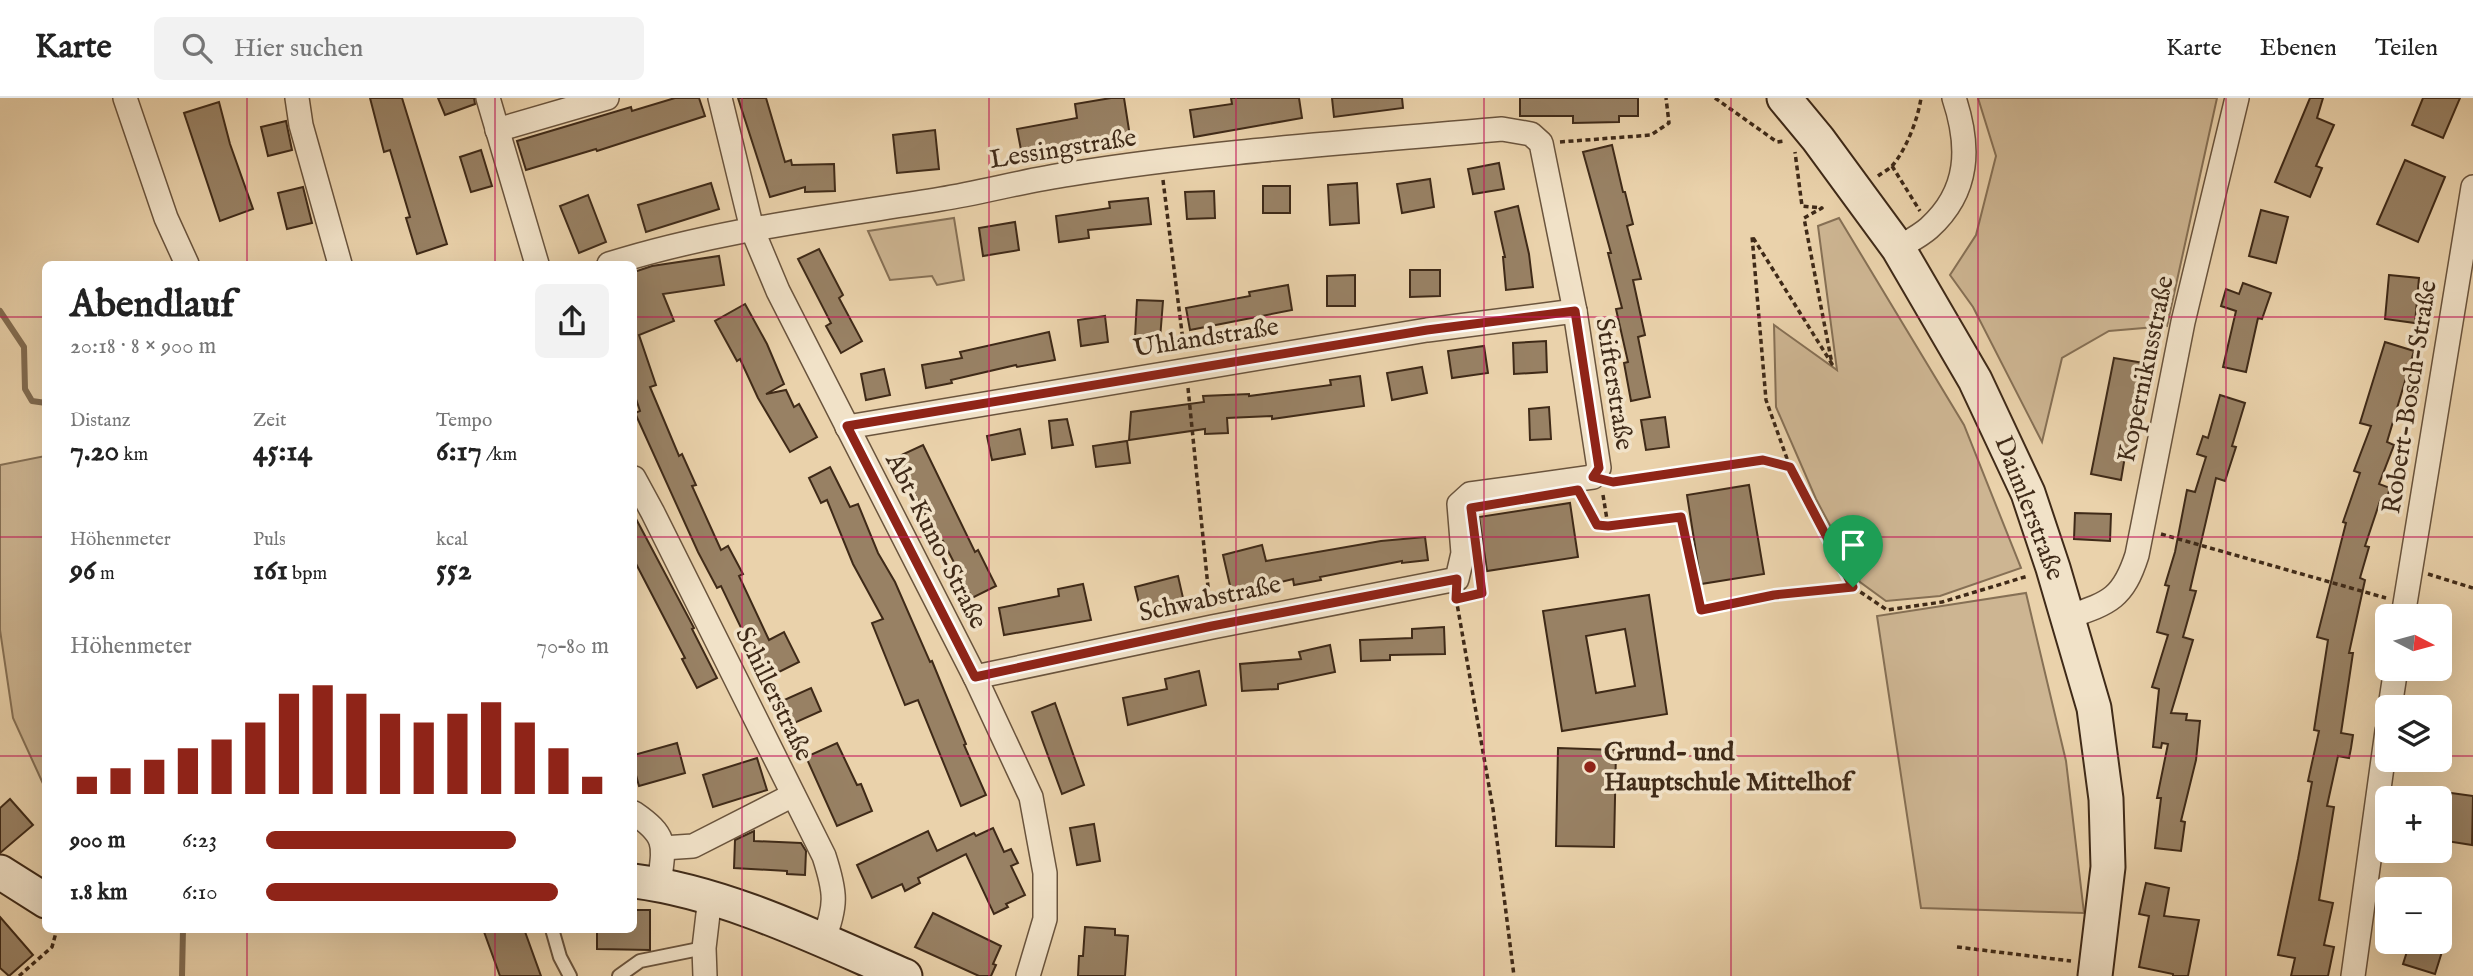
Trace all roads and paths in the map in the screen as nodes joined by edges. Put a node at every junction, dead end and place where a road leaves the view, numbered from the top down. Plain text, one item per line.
1 (124, 98) edge
2 (297, 98) edge
3 (488, 98) edge
4 (607, 98) edge
5 (720, 98) edge
6 (1666, 98) edge
7 (1715, 98) edge
8 (1784, 98) edge
9 (1920, 98) edge
10 (1954, 98) edge
11 (2237, 98) edge
12 (497, 130) junction
13 (1536, 139) junction
14 (1161, 162) junction
15 (1892, 166) junction
16 (1878, 176) dead end
17 (2473, 187) edge
18 (1912, 195) dead end
19 (752, 229) junction
20 (1898, 248) junction
21 (186, 261) edge
22 (339, 261) edge
23 (536, 261) edge
24 (619, 261) edge
25 (1575, 311) junction
26 (1186, 370) junction
27 (847, 426) junction
28 (1790, 467) junction
29 (637, 484) edge
30 (1591, 484) junction
31 (1608, 526) junction
32 (2142, 528) junction
33 (2053, 568) junction
34 (2410, 568) junction
35 (1479, 569) dead end
36 (1463, 587) junction
37 (1853, 587) junction
38 (2473, 588) edge
39 (2385, 604) edge
40 (2405, 604) edge
41 (2068, 617) junction
42 (1212, 626) junction
43 (975, 677) junction
44 (2381, 772) edge
45 (793, 795) junction
46 (637, 815) edge
47 (663, 848) junction
48 (0, 872) edge
49 (646, 883) edge
50 (710, 897) junction
51 (42, 898) edge
52 (56, 933) edge
53 (553, 933) edge
54 (823, 941) junction
55 (1957, 947) dead end
56 (704, 948) junction
57 (2095, 972) edge
58 (19, 976) edge
59 (570, 976) edge
60 (618, 976) edge
61 (705, 976) edge
62 (905, 976) edge
63 (1028, 976) edge
64 (1514, 976) edge
65 (2353, 976) edge

1 - 21 street
2 - 22 street
3 - 12 street
4 - 12 street
5 - 19 street, Abt-Kuno-Straße
6 - 13 path
7 - 28 path
8 - 20 main road, Daimlerstraße
9 - 15 path
10 - 20 street
11 - 32 street, Kopernikusstraße
12 - 23 street
13 - 14 street, Lessingstraße
13 - 25 street, Stifterstraße
14 - 19 street, Lessingstraße
14 - 26 path
15 - 16 path
15 - 18 path
17 - 34 street, Robert-Bosch-Straße
19 - 24 street, Lessingstraße
19 - 27 street, Abt-Kuno-Straße
20 - 33 main road, Daimlerstraße
25 - 26 street, Uhlandstraße
25 - 30 street, Stifterstraße
26 - 27 street, Uhlandstraße
26 - 42 path
27 - 43 street, Abt-Kuno-Straße
28 - 30 path
28 - 37 path
29 - 45 street, Schillerstraße
30 - 31 path
30 - 31 path
30 - 36 street, Stifterstraße
31 - 37 path
32 - 39 path
32 - 41 street, Kopernikusstraße
33 - 37 path
33 - 41 main road, Daimlerstraße
34 - 38 path
34 - 40 street, Robert-Bosch-Straße
35 - 36 path
36 - 42 street, Schwabstraße
36 - 64 path
41 - 57 main road, Daimlerstraße
42 - 43 street, Schwabstraße
43 - 63 street, Abt-Kuno-Straße
44 - 65 street
45 - 47 street
45 - 54 street, Schillerstraße
46 - 47 street
47 - 49 street
48 - 51 main road
49 - 50 main road
50 - 54 main road
50 - 56 street
52 - 58 path
53 - 59 lane
54 - 62 main road
55 - 57 path
56 - 60 lane
56 - 61 street

